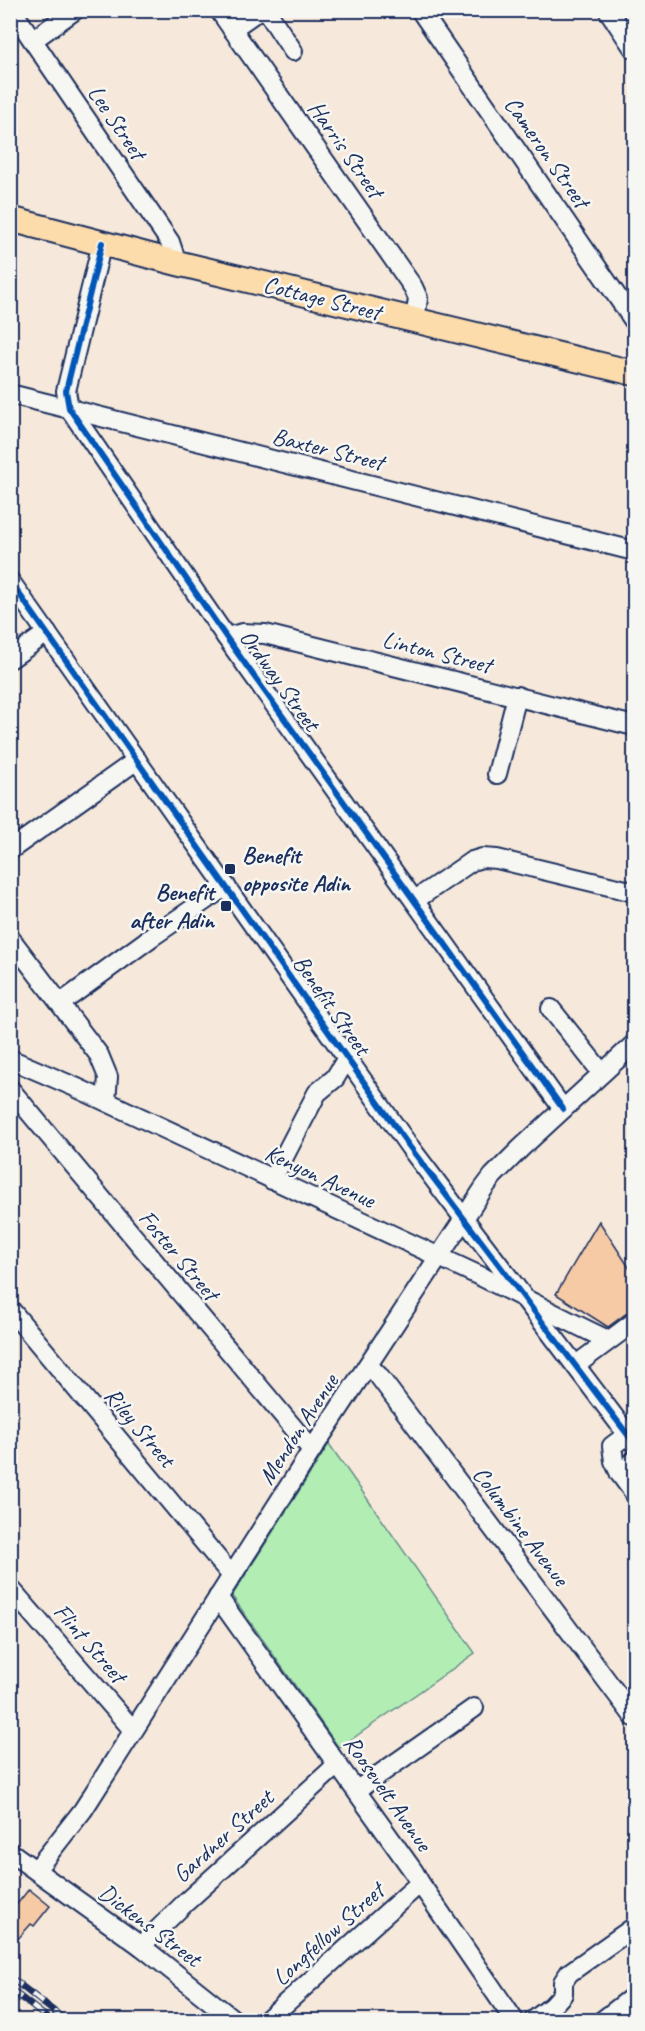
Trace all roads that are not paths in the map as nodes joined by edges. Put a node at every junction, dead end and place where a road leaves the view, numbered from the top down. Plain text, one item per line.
1 (12, 10) edge
2 (75, 10) edge
3 (219, 10) edge
4 (259, 10) edge
5 (266, 10) edge
6 (420, 10) edge
7 (608, 10) edge
8 (232, 29) junction
9 (33, 40) junction
10 (634, 49) edge
11 (293, 51) dead end
12 (10, 219) edge
13 (102, 243) junction
14 (177, 263) junction
15 (415, 321) junction
16 (634, 321) edge
17 (634, 373) edge
18 (10, 394) edge
19 (69, 408) junction
20 (634, 550) edge
21 (10, 581) edge
22 (47, 633) junction
23 (226, 637) junction
24 (10, 659) edge
25 (517, 696) junction
26 (634, 726) edge
27 (137, 760) junction
28 (497, 774) dead end
29 (10, 850) edge
30 (226, 886) junction
31 (634, 892) edge
32 (415, 900) junction
33 (10, 938) edge
34 (61, 1004) junction
35 (551, 1009) dead end
36 (634, 1044) edge
37 (347, 1058) junction
38 (10, 1059) edge
39 (602, 1073) junction
40 (10, 1089) edge
41 (106, 1101) junction
42 (563, 1109) junction
43 (272, 1180) junction
44 (464, 1219) junction
45 (440, 1258) junction
46 (525, 1298) junction
47 (10, 1309) edge
48 (634, 1322) edge
49 (608, 1340) junction
50 (368, 1365) junction
51 (576, 1365) junction
52 (631, 1438) edge
53 (312, 1450) junction
54 (634, 1461) edge
55 (620, 1474) junction
56 (634, 1493) edge
57 (232, 1576) junction
58 (10, 1588) edge
59 (218, 1597) junction
60 (474, 1708) dead end
61 (634, 1717) edge
62 (133, 1730) junction
63 (338, 1764) junction
64 (357, 1790) junction
65 (10, 1852) edge
66 (36, 1870) junction
67 (420, 1883) junction
68 (634, 1927) edge
69 (141, 1946) junction
70 (634, 1997) edge
71 (234, 2020) edge
72 (267, 2020) edge
73 (514, 2020) edge
74 (534, 2020) edge
75 (603, 2020) edge

1 - 9 street, Lee Street
2 - 9 street
3 - 8 street, Harris Street
4 - 8 street
5 - 11 street
6 - 16 street, Cameron Street
7 - 10 street
8 - 15 street, Harris Street
9 - 14 street, Lee Street
12 - 13 main road, Cottage Street
13 - 14 main road, Cottage Street
13 - 19 street
14 - 15 main road, Cottage Street
15 - 17 main road, Cottage Street
18 - 19 street, Baxter Street
19 - 20 street, Baxter Street
19 - 23 street, Ordway Street
21 - 22 street, Benefit Street
22 - 24 street
22 - 27 street, Benefit Street
23 - 25 street, Linton Street
23 - 32 street, Ordway Street
25 - 26 street, Linton Street
25 - 28 street
27 - 29 street
27 - 30 street, Benefit Street
30 - 34 street
30 - 37 street, Benefit Street
31 - 32 street
32 - 42 street, Ordway Street
33 - 34 street
34 - 41 street
35 - 39 street
36 - 39 street, Mendon Avenue
37 - 43 street
37 - 44 street, Benefit Street
38 - 41 street, Kenyon Avenue
39 - 42 street, Mendon Avenue
40 - 53 street, Foster Street
41 - 43 street, Kenyon Avenue
42 - 44 street, Mendon Avenue
43 - 45 street, Kenyon Avenue
44 - 45 street, Mendon Avenue
44 - 46 street, Benefit Street
45 - 46 street, Kenyon Avenue
45 - 50 street, Mendon Avenue
46 - 49 street, Kenyon Avenue
46 - 51 street, Benefit Street
47 - 57 street, Riley Street
48 - 49 street
49 - 51 street
50 - 53 street, Mendon Avenue
50 - 61 street, Columbine Avenue
51 - 52 street, Benefit Street
52 - 55 street
53 - 57 street, Mendon Avenue
54 - 55 street
55 - 56 street
57 - 59 street, Mendon Avenue
58 - 62 street, Flint Street
59 - 62 street, Mendon Avenue
59 - 63 street, Roosevelt Avenue
60 - 64 street
62 - 66 street, Mendon Avenue
63 - 64 street, Roosevelt Avenue
63 - 69 street, Gardner Street
64 - 67 street, Roosevelt Avenue
65 - 66 street, Dickens Street
66 - 69 street, Dickens Street
67 - 72 street, Longfellow Street
67 - 73 street, Roosevelt Avenue
68 - 74 street
69 - 71 street, Dickens Street
70 - 75 street

